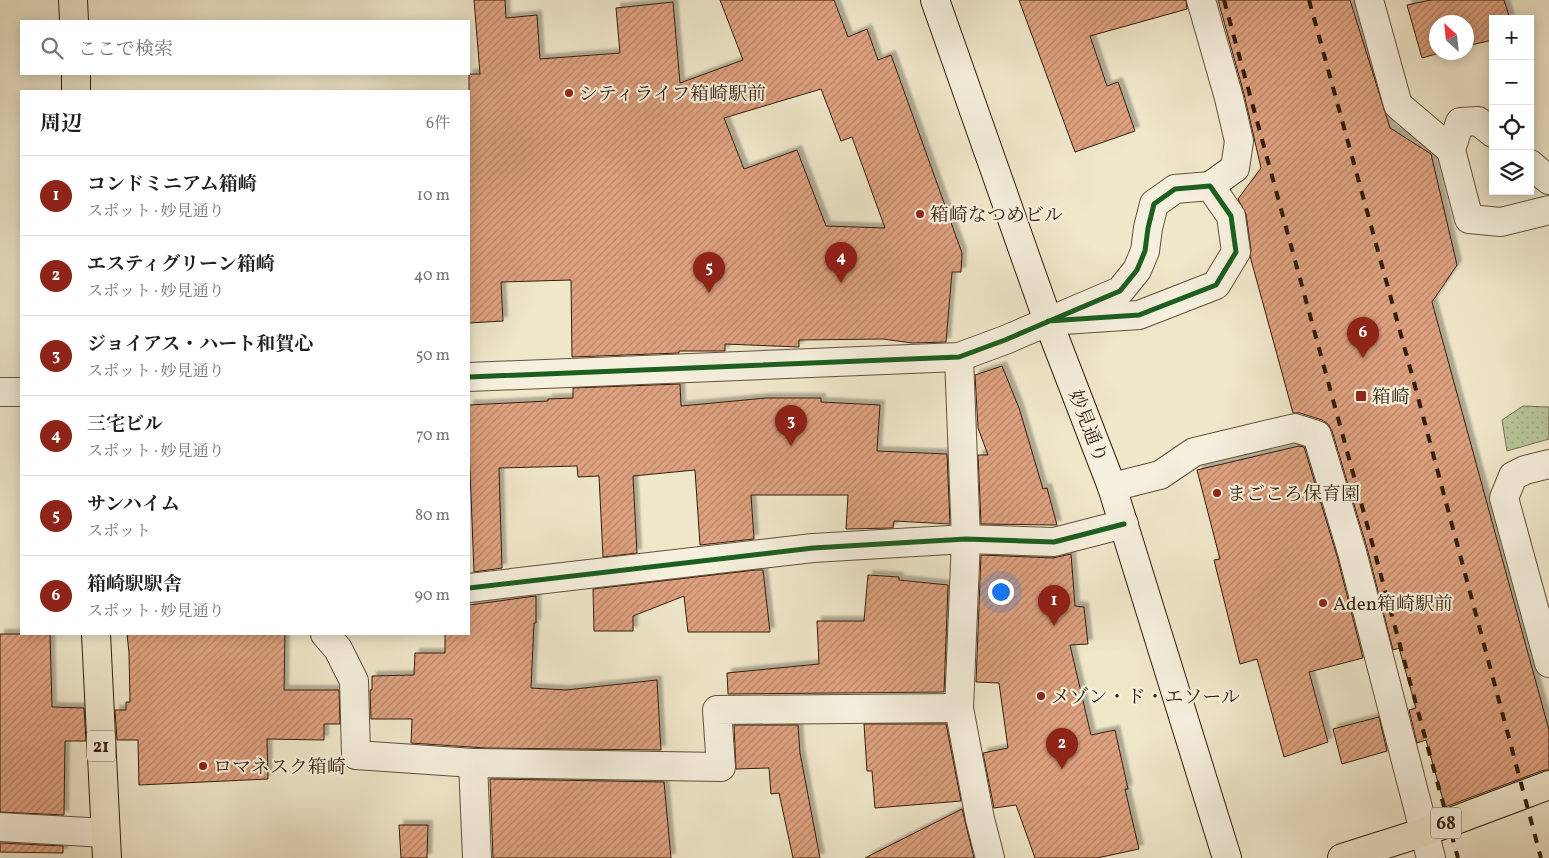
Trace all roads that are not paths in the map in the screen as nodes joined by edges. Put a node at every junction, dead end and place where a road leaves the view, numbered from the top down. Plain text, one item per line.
1 (73, 0) edge
2 (935, 0) edge
3 (1202, 0) edge
4 (1369, 0) edge
5 (74, 20) edge
6 (76, 75) edge
7 (76, 90) edge
8 (1489, 130) edge
9 (1451, 150) junction
10 (1534, 167) edge
11 (1549, 180) edge
12 (1210, 186) junction
13 (1549, 210) edge
14 (1048, 321) junction
15 (958, 357) junction
16 (470, 377) edge
17 (0, 392) edge
18 (20, 392) edge
19 (1549, 464) edge
20 (1112, 487) junction
21 (1124, 524) junction
22 (966, 539) junction
23 (470, 588) edge
24 (96, 635) edge
25 (326, 635) edge
26 (1549, 663) edge
27 (960, 708) junction
28 (473, 763) junction
29 (1549, 785) edge
30 (0, 827) edge
31 (1424, 832) junction
32 (106, 846) edge
33 (477, 858) edge
34 (990, 858) edge
35 (1227, 858) edge
36 (1342, 858) edge
37 (1431, 858) edge

1 - 5 main road
2 - 14 street, 妙見通り
3 - 12 street
4 - 9 street
6 - 7 main road
8 - 9 street
9 - 13 street
10 - 11 street
12 - 14 street
12 - 14 street
14 - 15 street
14 - 20 street, 妙見通り
15 - 16 street
15 - 22 street
17 - 18 street
19 - 26 street
20 - 21 street, 妙見通り
20 - 31 street
21 - 22 street
21 - 35 street, 妙見通り
22 - 23 street
22 - 27 street
24 - 32 main road, 21
25 - 28 street
27 - 28 street
27 - 34 street
28 - 33 street
29 - 31 main road, 68
30 - 32 street
31 - 36 main road, 68
31 - 37 street

